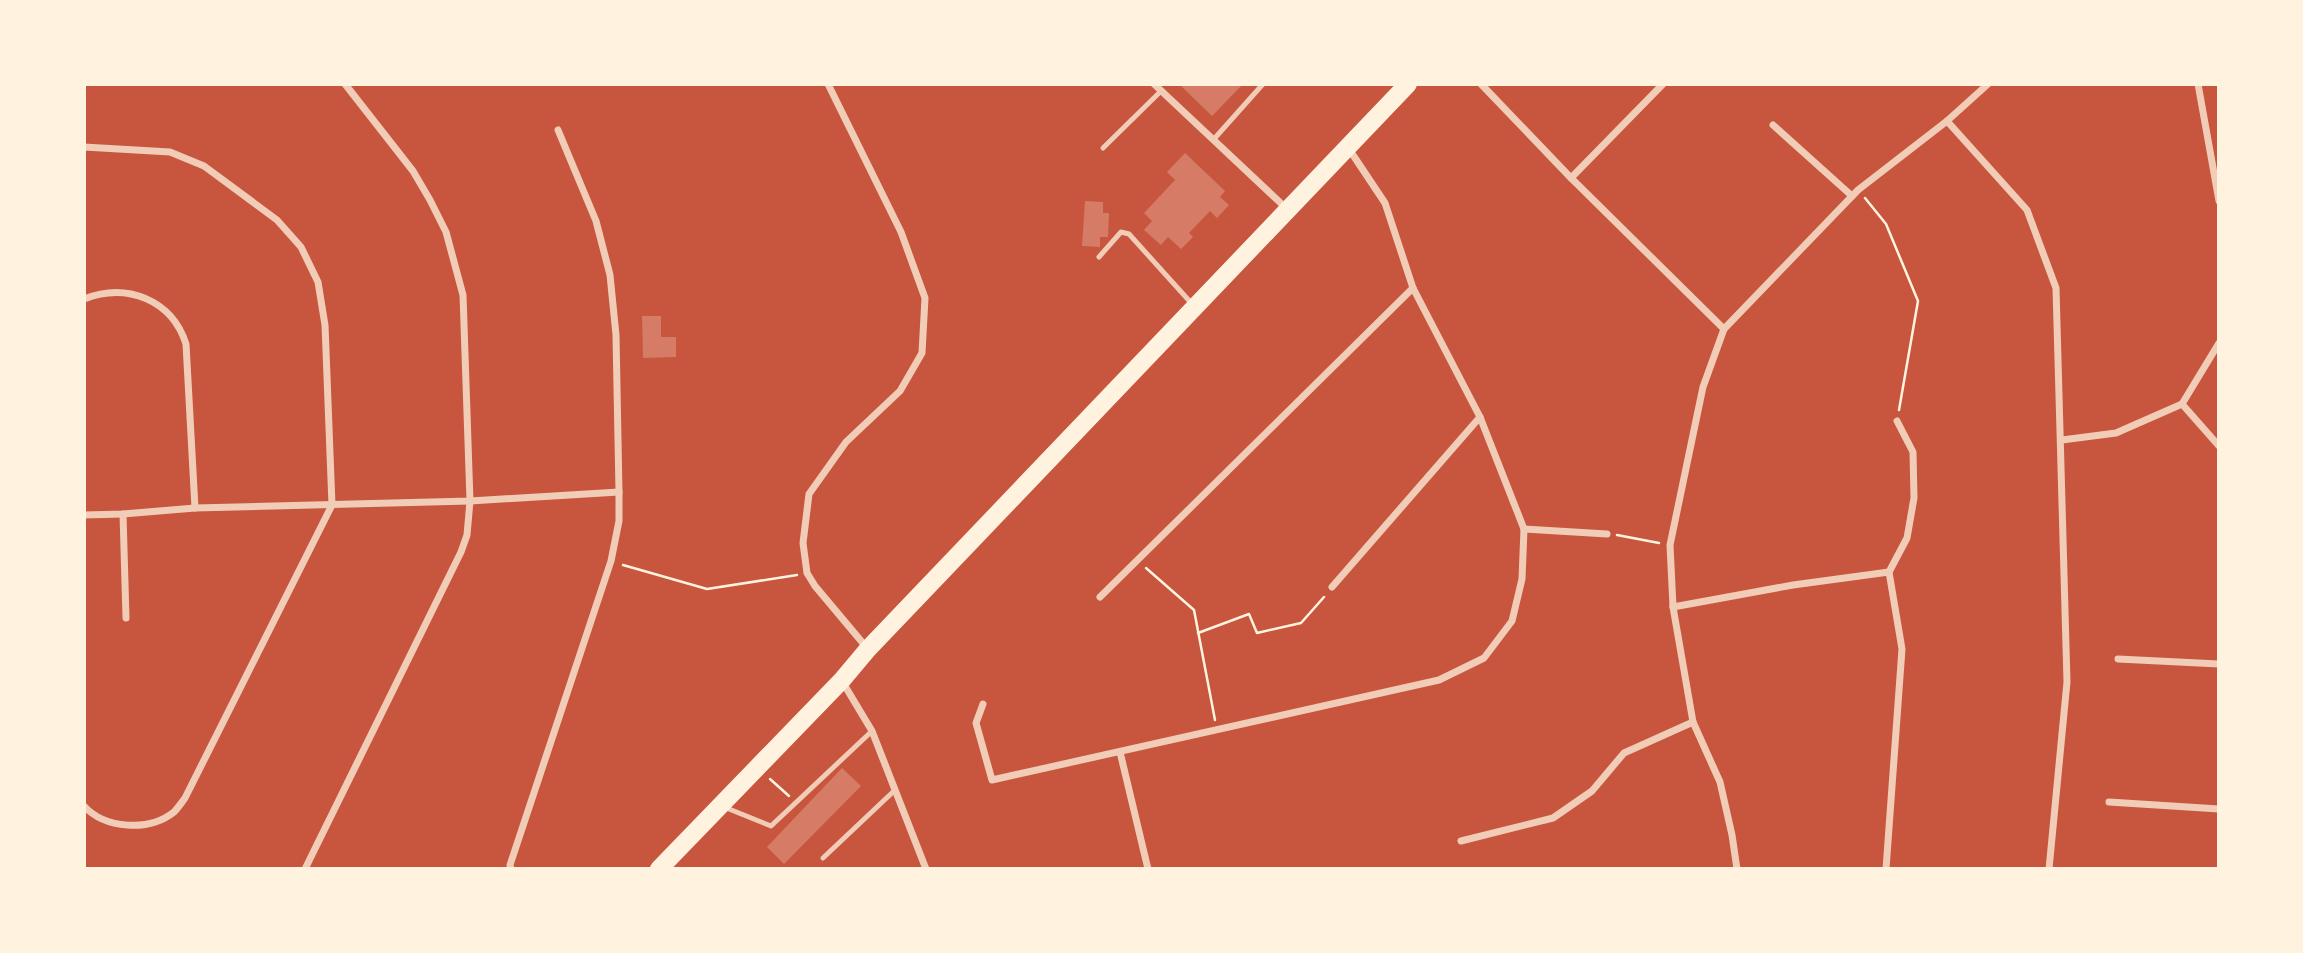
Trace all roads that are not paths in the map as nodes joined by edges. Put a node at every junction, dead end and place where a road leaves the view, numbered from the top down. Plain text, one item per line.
1 (345, 84) edge
2 (828, 84) edge
3 (1154, 84) edge
4 (1264, 84) edge
5 (1408, 84) edge
6 (1481, 84) edge
7 (1663, 84) edge
8 (2198, 84) edge
9 (1986, 85) edge
10 (1161, 91) junction
11 (1947, 121) junction
12 (1773, 125) dead end
13 (558, 130) dead end
14 (1214, 139) junction
15 (84, 147) edge
16 (1103, 148) dead end
17 (1348, 148) junction
18 (1571, 178) junction
19 (1852, 196) junction
20 (2219, 201) edge
21 (1287, 209) junction
22 (1100, 257) dead end
23 (1413, 288) junction
24 (84, 299) edge
25 (1195, 307) junction
26 (1724, 329) junction
27 (2219, 343) edge
28 (2182, 404) junction
29 (1480, 417) junction
30 (1897, 421) road end
31 (2062, 439) junction
32 (2219, 446) edge
33 (619, 492) junction
34 (470, 501) junction
35 (331, 505) junction
36 (195, 508) junction
37 (123, 514) junction
38 (84, 515) edge
39 (1524, 529) junction
40 (1607, 534) road end
41 (1889, 572) junction
42 (1332, 587) road end
43 (1100, 597) dead end
44 (1673, 607) junction
45 (127, 618) dead end
46 (868, 649) junction
47 (2118, 659) dead end
48 (2219, 664) edge
49 (842, 680) junction
50 (982, 704) dead end
51 (1693, 722) junction
52 (872, 731) junction
53 (1120, 752) junction
54 (895, 790) junction
55 (2109, 802) dead end
56 (84, 806) edge
57 (719, 806) junction
58 (2219, 809) edge
59 (1461, 841) dead end
60 (823, 859) dead end
61 (305, 869) edge
62 (511, 869) edge
63 (659, 869) edge
64 (926, 869) edge
65 (1148, 869) edge
66 (1737, 869) edge
67 (1886, 869) edge
68 (2049, 869) edge

1 - 34 street
2 - 46 street
3 - 10 street
4 - 14 lane
5 - 17 main road
6 - 18 street
7 - 18 street
8 - 20 street
9 - 11 street
10 - 14 street
10 - 16 lane
11 - 19 street
11 - 31 street
12 - 19 street
13 - 33 street
14 - 21 street
15 - 35 street
17 - 21 main road
17 - 23 street
18 - 26 street
19 - 26 street
21 - 25 main road
22 - 25 lane
23 - 29 street
23 - 43 street
24 - 36 street
25 - 46 main road
26 - 44 street
27 - 28 street
28 - 31 street
28 - 32 street
29 - 39 street
29 - 42 street
30 - 41 street
31 - 68 street
33 - 34 street
33 - 62 street
34 - 35 street
34 - 61 street
35 - 36 street
35 - 56 street
36 - 37 street
37 - 38 street
37 - 45 street
39 - 40 street
39 - 53 street
41 - 44 street
41 - 67 street
44 - 51 street
46 - 49 main road
47 - 48 street
49 - 52 street
49 - 57 main road
50 - 53 street
51 - 59 street
51 - 66 street
52 - 54 street
52 - 57 lane
53 - 65 street
54 - 60 lane
54 - 64 street
55 - 58 street
57 - 63 main road

